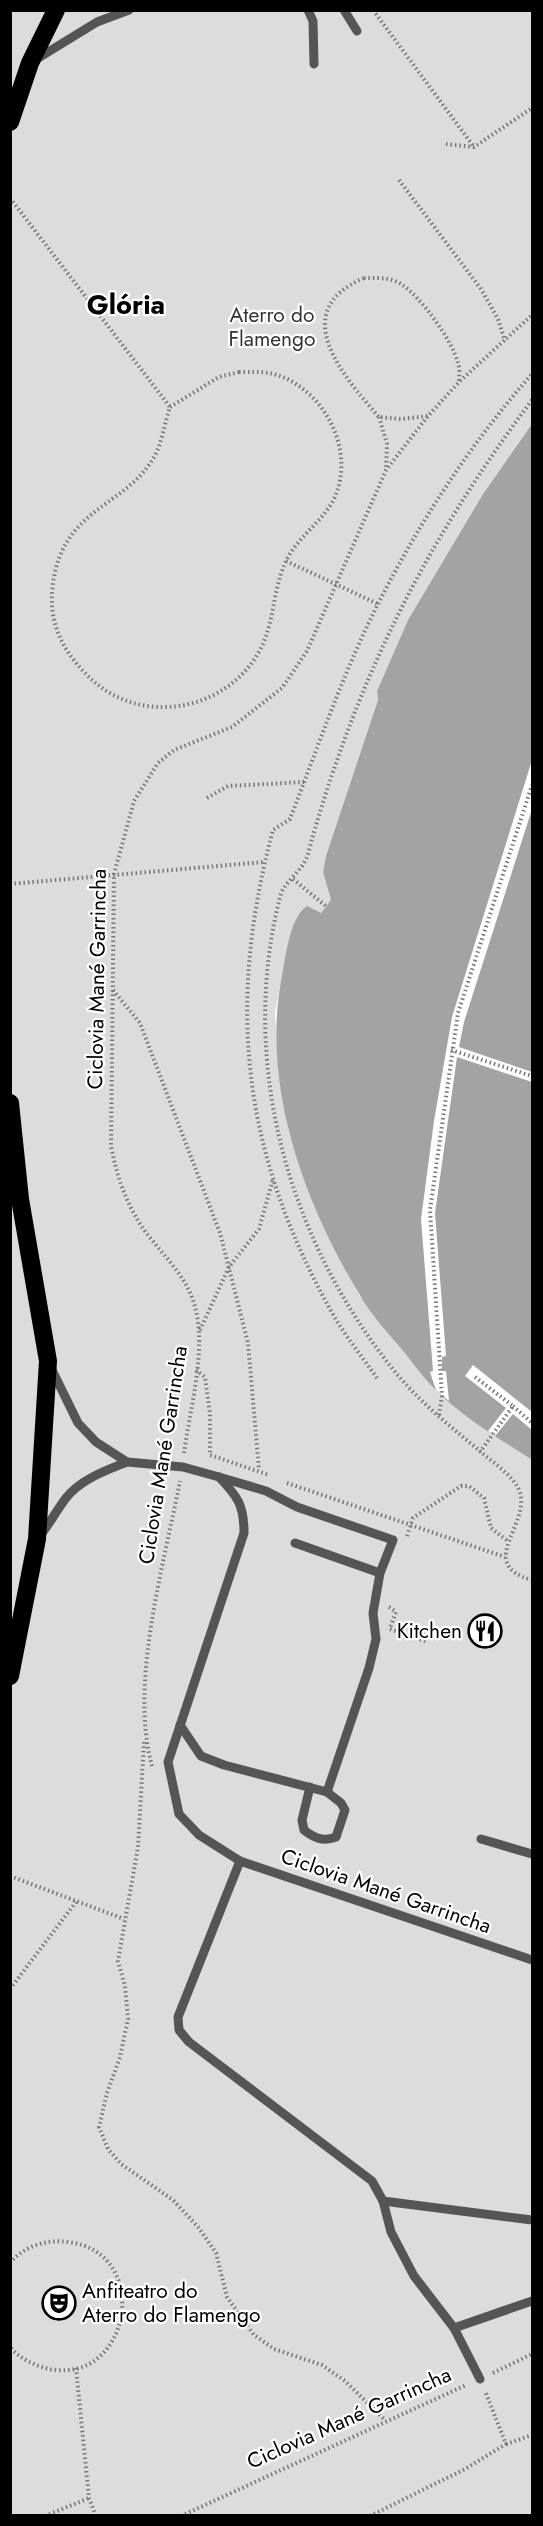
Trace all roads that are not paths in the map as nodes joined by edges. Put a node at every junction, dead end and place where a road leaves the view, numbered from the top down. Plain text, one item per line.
1 (56, 10) edge
2 (129, 10) edge
3 (308, 10) edge
4 (344, 10) edge
5 (357, 32) dead end
6 (30, 63) junction
7 (314, 64) dead end
8 (10, 122) edge
9 (10, 1103) edge
10 (48, 1361) junction
11 (127, 1462) junction
12 (219, 1477) junction
13 (37, 1539) junction
14 (295, 1544) dead end
15 (380, 1573) junction
16 (10, 1676) edge
17 (180, 1725) junction
18 (310, 1787) junction
19 (327, 1792) junction
20 (481, 1839) dead end
21 (532, 1854) edge
22 (240, 1861) junction
23 (532, 1960) edge
24 (383, 2201) junction
25 (532, 2220) edge
26 (532, 2301) edge
27 (454, 2328) junction
28 (480, 2379) road end

1 - 6 highway
2 - 6 lane
3 - 7 lane
4 - 5 lane
6 - 8 highway
9 - 10 highway
10 - 11 lane
10 - 13 highway
11 - 12 lane
11 - 13 lane
12 - 15 lane
12 - 17 lane
13 - 16 highway
14 - 15 lane
15 - 19 lane
17 - 18 lane
17 - 22 lane, Ciclovia Mané Garrincha
18 - 19 lane
18 - 19 lane
20 - 21 lane
22 - 23 lane, Ciclovia Mané Garrincha
22 - 24 lane
24 - 25 lane
24 - 27 lane
26 - 27 lane
27 - 28 lane

